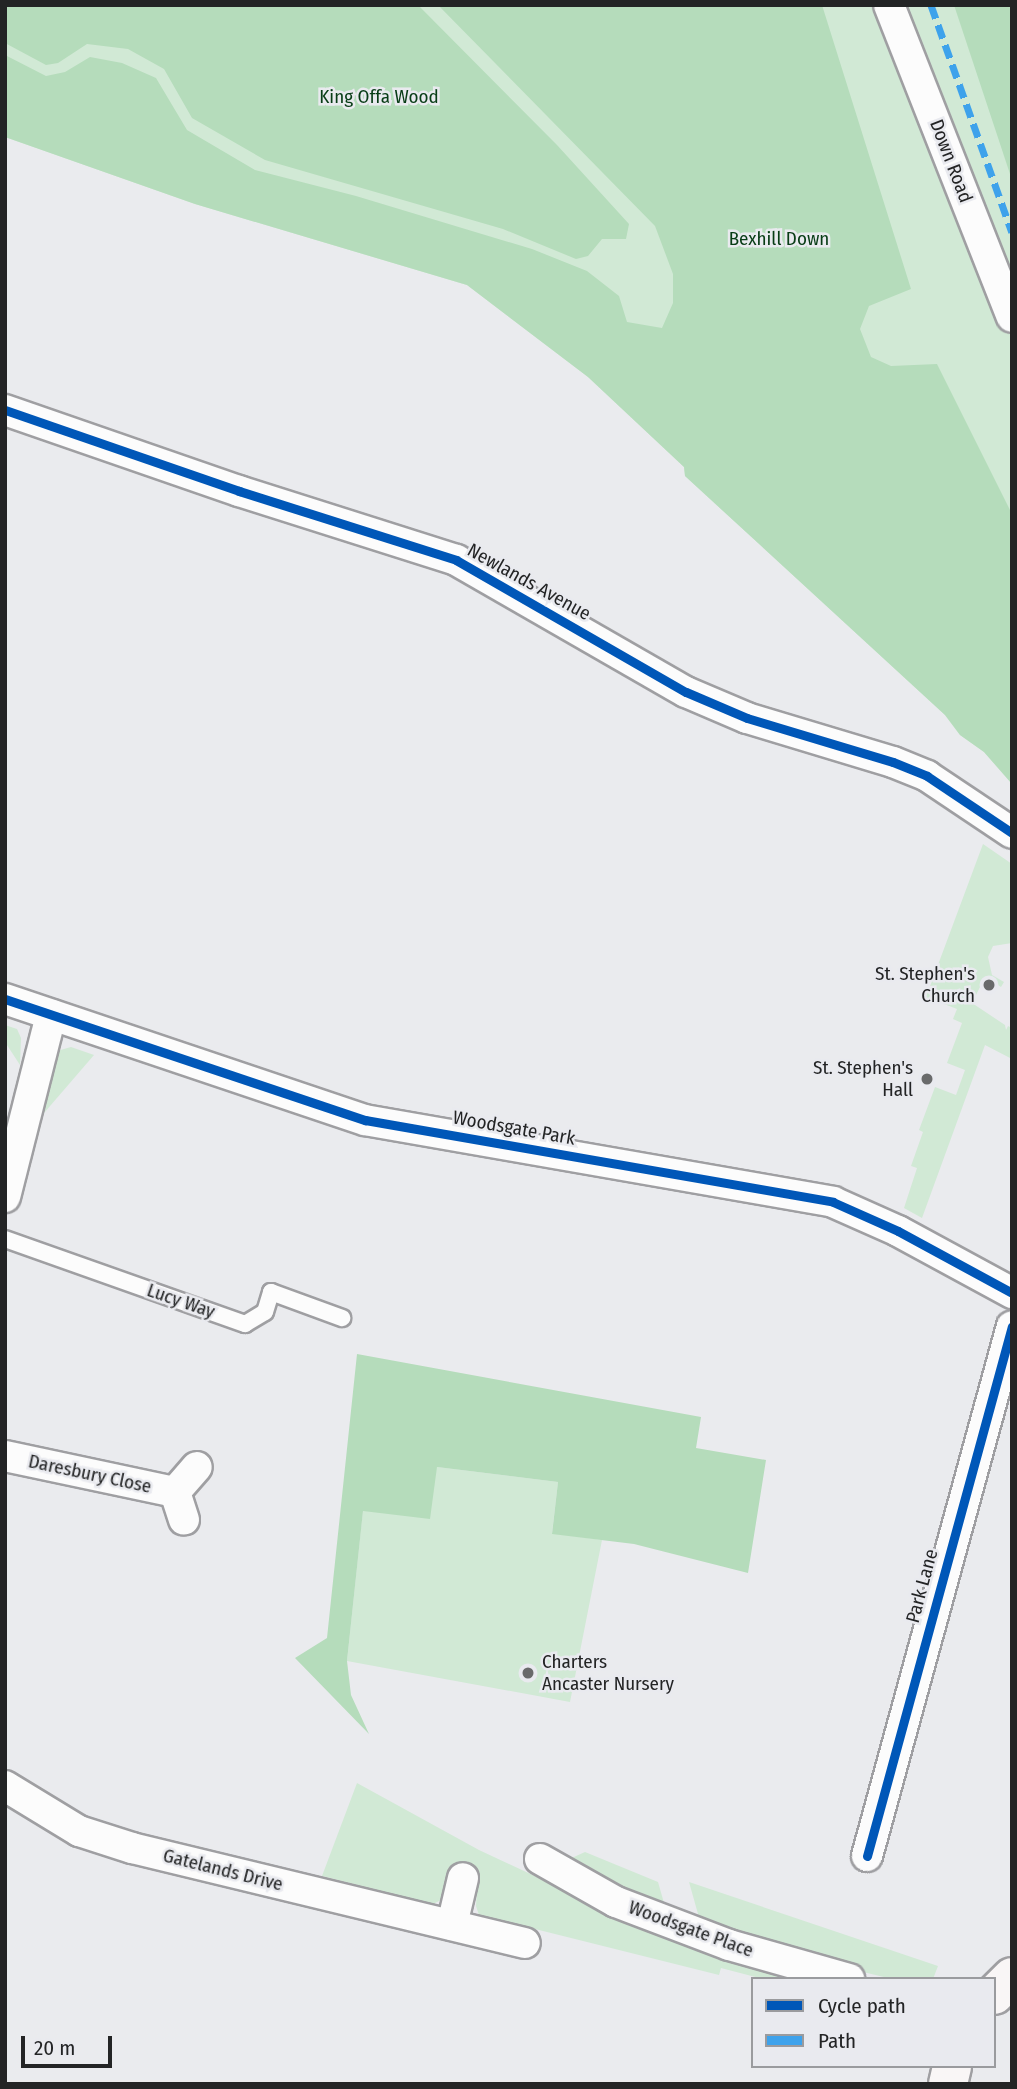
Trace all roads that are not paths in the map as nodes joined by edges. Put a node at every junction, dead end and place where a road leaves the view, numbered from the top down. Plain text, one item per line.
1 (889, 5) edge
2 (1012, 317) edge
3 (5, 410) edge
4 (1012, 833) edge
5 (5, 999) edge
6 (51, 1015) junction
7 (5, 1197) edge
8 (5, 1239) edge
9 (1012, 1293) edge
10 (342, 1318) dead end
11 (1012, 1326) edge
12 (5, 1455) edge
13 (197, 1467) dead end
14 (175, 1492) junction
15 (184, 1520) dead end
16 (5, 1786) edge
17 (867, 1856) dead end
18 (540, 1859) dead end
19 (463, 1878) dead end
20 (452, 1925) junction
21 (525, 1943) dead end
22 (842, 1977) edge
23 (1012, 1977) edge
24 (996, 1993) edge

1 - 2 street, Down Road
3 - 4 street, Newlands Avenue
5 - 6 street, Woodsgate Park
6 - 7 street
6 - 9 street, Woodsgate Park
8 - 10 lane, Lucy Way
11 - 17 street, Park Lane
12 - 14 street, Daresbury Close
13 - 14 street, Daresbury Close
14 - 15 street, Daresbury Close
16 - 20 street, Gatelands Drive
18 - 22 street, Woodsgate Place
19 - 20 street
20 - 21 street, Gatelands Drive
23 - 24 street

